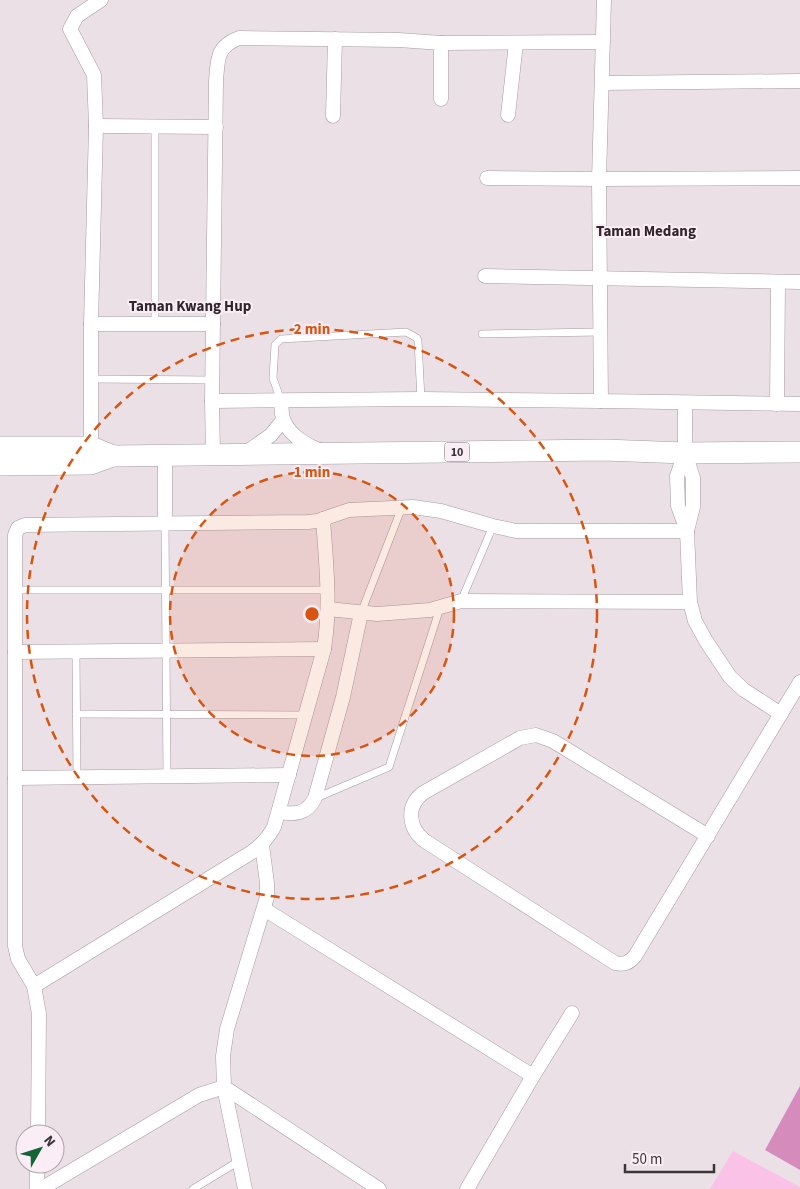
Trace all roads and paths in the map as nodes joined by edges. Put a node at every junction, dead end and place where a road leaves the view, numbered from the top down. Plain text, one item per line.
1 (101, 0) edge
2 (604, 0) edge
3 (335, 39) junction
4 (516, 42) junction
5 (603, 42) junction
6 (441, 43) junction
7 (800, 81) edge
8 (602, 83) junction
9 (441, 99) dead end
10 (508, 115) dead end
11 (332, 116) dead end
12 (96, 126) junction
13 (155, 127) junction
14 (216, 127) junction
15 (487, 178) dead end
16 (800, 178) edge
17 (599, 179) junction
18 (485, 276) dead end
19 (600, 278) junction
20 (778, 282) junction
21 (800, 282) edge
22 (91, 324) junction
23 (155, 324) junction
24 (213, 324) junction
25 (601, 332) junction
26 (482, 334) dead end
27 (92, 379) junction
28 (212, 380) junction
29 (421, 398) junction
30 (212, 401) junction
31 (281, 401) junction
32 (601, 401) junction
33 (685, 403) junction
34 (777, 404) junction
35 (800, 404) edge
36 (283, 420) junction
37 (0, 447) edge
38 (800, 452) edge
39 (326, 453) junction
40 (685, 453) junction
41 (213, 454) junction
42 (244, 454) junction
43 (91, 455) junction
44 (165, 455) junction
45 (0, 465) edge
46 (402, 507) junction
47 (323, 519) junction
48 (165, 524) junction
49 (493, 526) junction
50 (687, 531) junction
51 (15, 590) junction
52 (328, 590) junction
53 (166, 591) junction
54 (461, 601) junction
55 (690, 602) junction
56 (440, 607) junction
57 (328, 608) junction
58 (361, 613) junction
59 (324, 650) junction
60 (166, 651) junction
61 (15, 652) junction
62 (76, 652) junction
63 (800, 682) edge
64 (76, 714) junction
65 (166, 714) junction
66 (781, 714) junction
67 (306, 715) junction
68 (289, 775) junction
69 (167, 776) junction
70 (77, 777) junction
71 (15, 778) junction
72 (315, 798) junction
73 (279, 812) junction
74 (708, 836) junction
75 (262, 845) junction
76 (264, 908) junction
77 (34, 986) junction
78 (572, 1013) dead end
79 (533, 1076) junction
80 (224, 1086) junction
81 (38, 1124) edge
82 (239, 1161) junction
83 (38, 1174) edge
84 (58, 1185) edge
85 (39, 1189) edge
86 (193, 1189) edge
87 (245, 1189) edge
88 (378, 1189) edge
89 (467, 1189) edge

1 - 12 street
2 - 5 street
3 - 6 street
3 - 11 street
3 - 14 street
4 - 5 street
4 - 6 street
4 - 10 street
5 - 8 street
6 - 9 street
7 - 8 street
8 - 17 street
12 - 13 street
12 - 22 street
13 - 14 street
13 - 23 lane
14 - 24 street
15 - 17 street
16 - 17 street
17 - 19 street
18 - 19 street
19 - 20 street
19 - 25 street
20 - 21 street
20 - 34 street
22 - 23 street
22 - 27 street
23 - 24 street
24 - 28 street
25 - 26 lane
25 - 32 street
27 - 28 lane
27 - 43 street
28 - 30 street
29 - 31 street
29 - 31 lane
29 - 32 street
30 - 31 street
30 - 41 street
31 - 36 street
32 - 33 street
33 - 34 street
33 - 40 street
34 - 35 street
36 - 39 street
36 - 42 street
37 - 43 main road, 10
38 - 40 main road, 10
39 - 40 main road, 10
39 - 42 main road, 10
40 - 50 street
41 - 42 main road, 10
41 - 44 main road, 10
43 - 44 main road, 10
43 - 45 main road, 10
44 - 48 street
46 - 47 street
46 - 49 street
46 - 58 lane
47 - 48 street
47 - 52 street
48 - 51 street
48 - 53 lane
49 - 50 street
49 - 54 lane
50 - 55 street
51 - 53 lane
51 - 61 street
52 - 53 lane
52 - 57 street
53 - 60 lane
54 - 55 street
54 - 56 street
55 - 66 street
56 - 58 street
56 - 72 lane
57 - 58 street
57 - 59 street
58 - 72 street
59 - 60 street
59 - 67 street
60 - 62 street
60 - 65 lane
61 - 62 street
61 - 71 street
62 - 64 lane
63 - 66 street
64 - 65 lane
64 - 70 lane
65 - 67 lane
65 - 69 lane
66 - 74 street
67 - 68 street
68 - 69 street
68 - 73 street
69 - 70 street
70 - 71 street
71 - 77 street
72 - 73 street
73 - 75 street
74 - 74 street
75 - 76 street
75 - 77 street
76 - 79 street
76 - 80 street
77 - 81 street
78 - 79 street
79 - 89 street
80 - 82 street
80 - 84 street
80 - 88 street
82 - 86 lane
82 - 87 street
83 - 85 street
84 - 85 street

